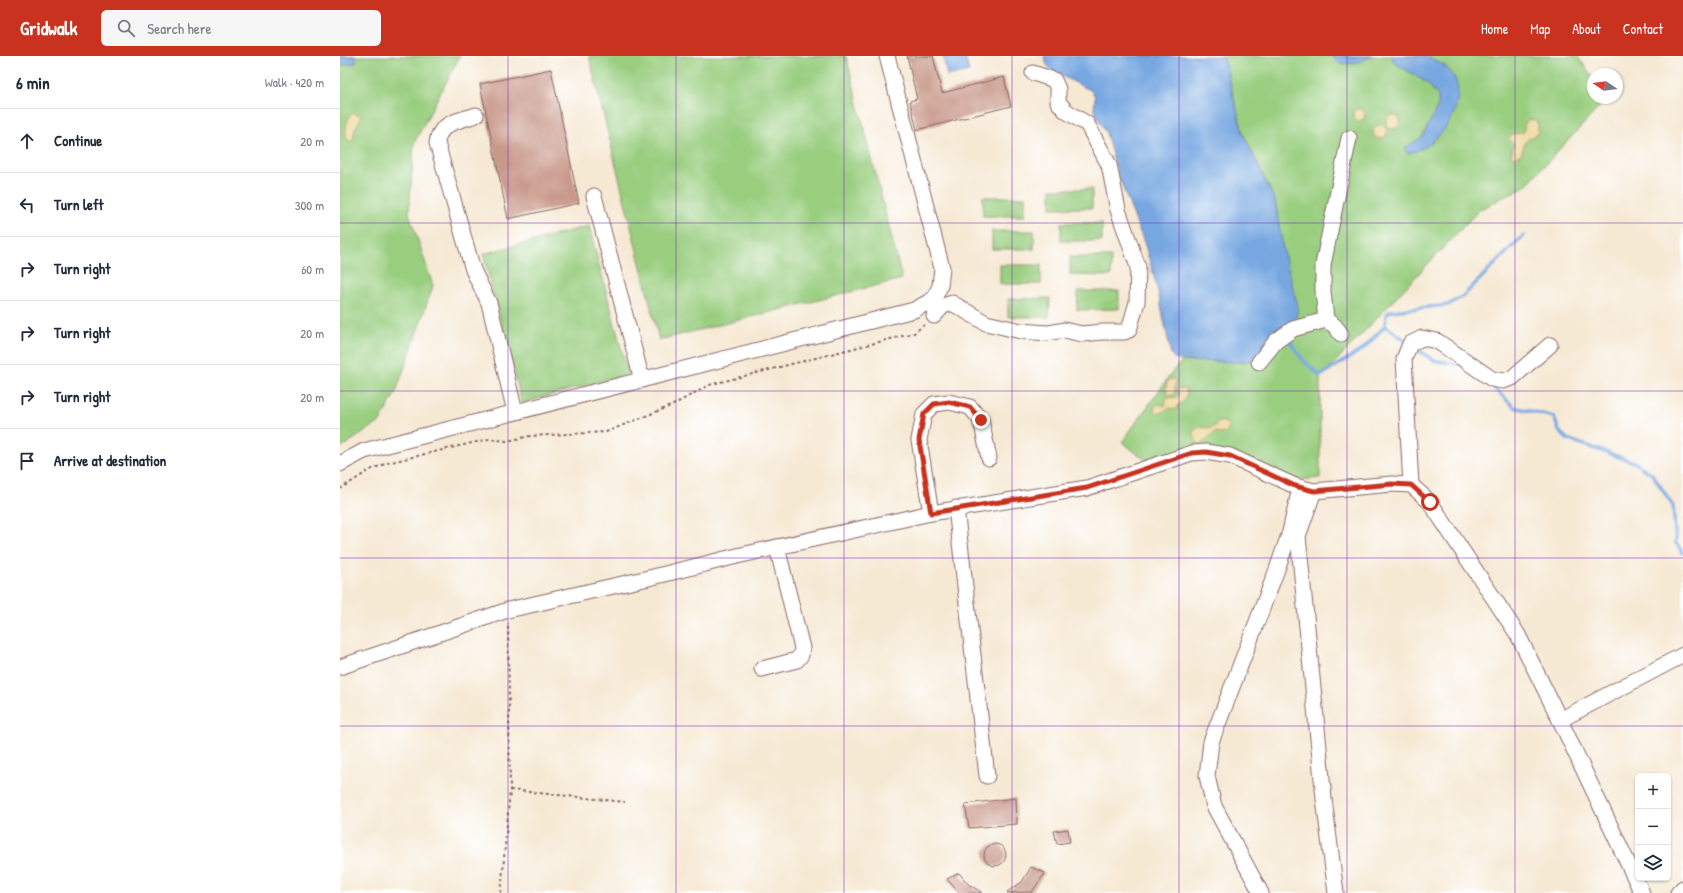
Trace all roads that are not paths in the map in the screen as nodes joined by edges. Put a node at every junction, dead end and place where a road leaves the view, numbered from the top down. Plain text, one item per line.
1 (887, 56) edge
2 (1033, 73) dead end
3 (476, 115) dead end
4 (1349, 138) dead end
5 (594, 196) dead end
6 (934, 316) road end
7 (1326, 320) junction
8 (1340, 334) dead end
9 (1550, 346) dead end
10 (1259, 362) dead end
11 (642, 380) junction
12 (515, 412) junction
13 (990, 458) dead end
14 (340, 464) edge
15 (1411, 485) junction
16 (1307, 490) junction
17 (956, 508) junction
18 (931, 513) junction
19 (1294, 534) junction
20 (777, 547) junction
21 (1276, 572) junction
22 (1302, 574) junction
23 (1683, 655) edge
24 (340, 667) edge
25 (762, 669) dead end
26 (1560, 720) junction
27 (987, 776) dead end
28 (1683, 888) edge
29 (1261, 893) edge
30 (1336, 893) edge
31 (1642, 893) edge
32 (1678, 893) edge

1 - 11 street
2 - 6 street
3 - 12 street
4 - 7 street
5 - 11 street
7 - 8 street
7 - 10 street
9 - 15 street
11 - 12 street
12 - 14 street
13 - 18 street
15 - 16 street
15 - 26 street
16 - 17 street
16 - 19 street
17 - 18 street
17 - 27 street
18 - 20 street
19 - 21 street
19 - 22 street
20 - 24 street
20 - 25 street
21 - 22 street
21 - 29 street
22 - 30 street
23 - 26 street
26 - 31 street
28 - 32 street

